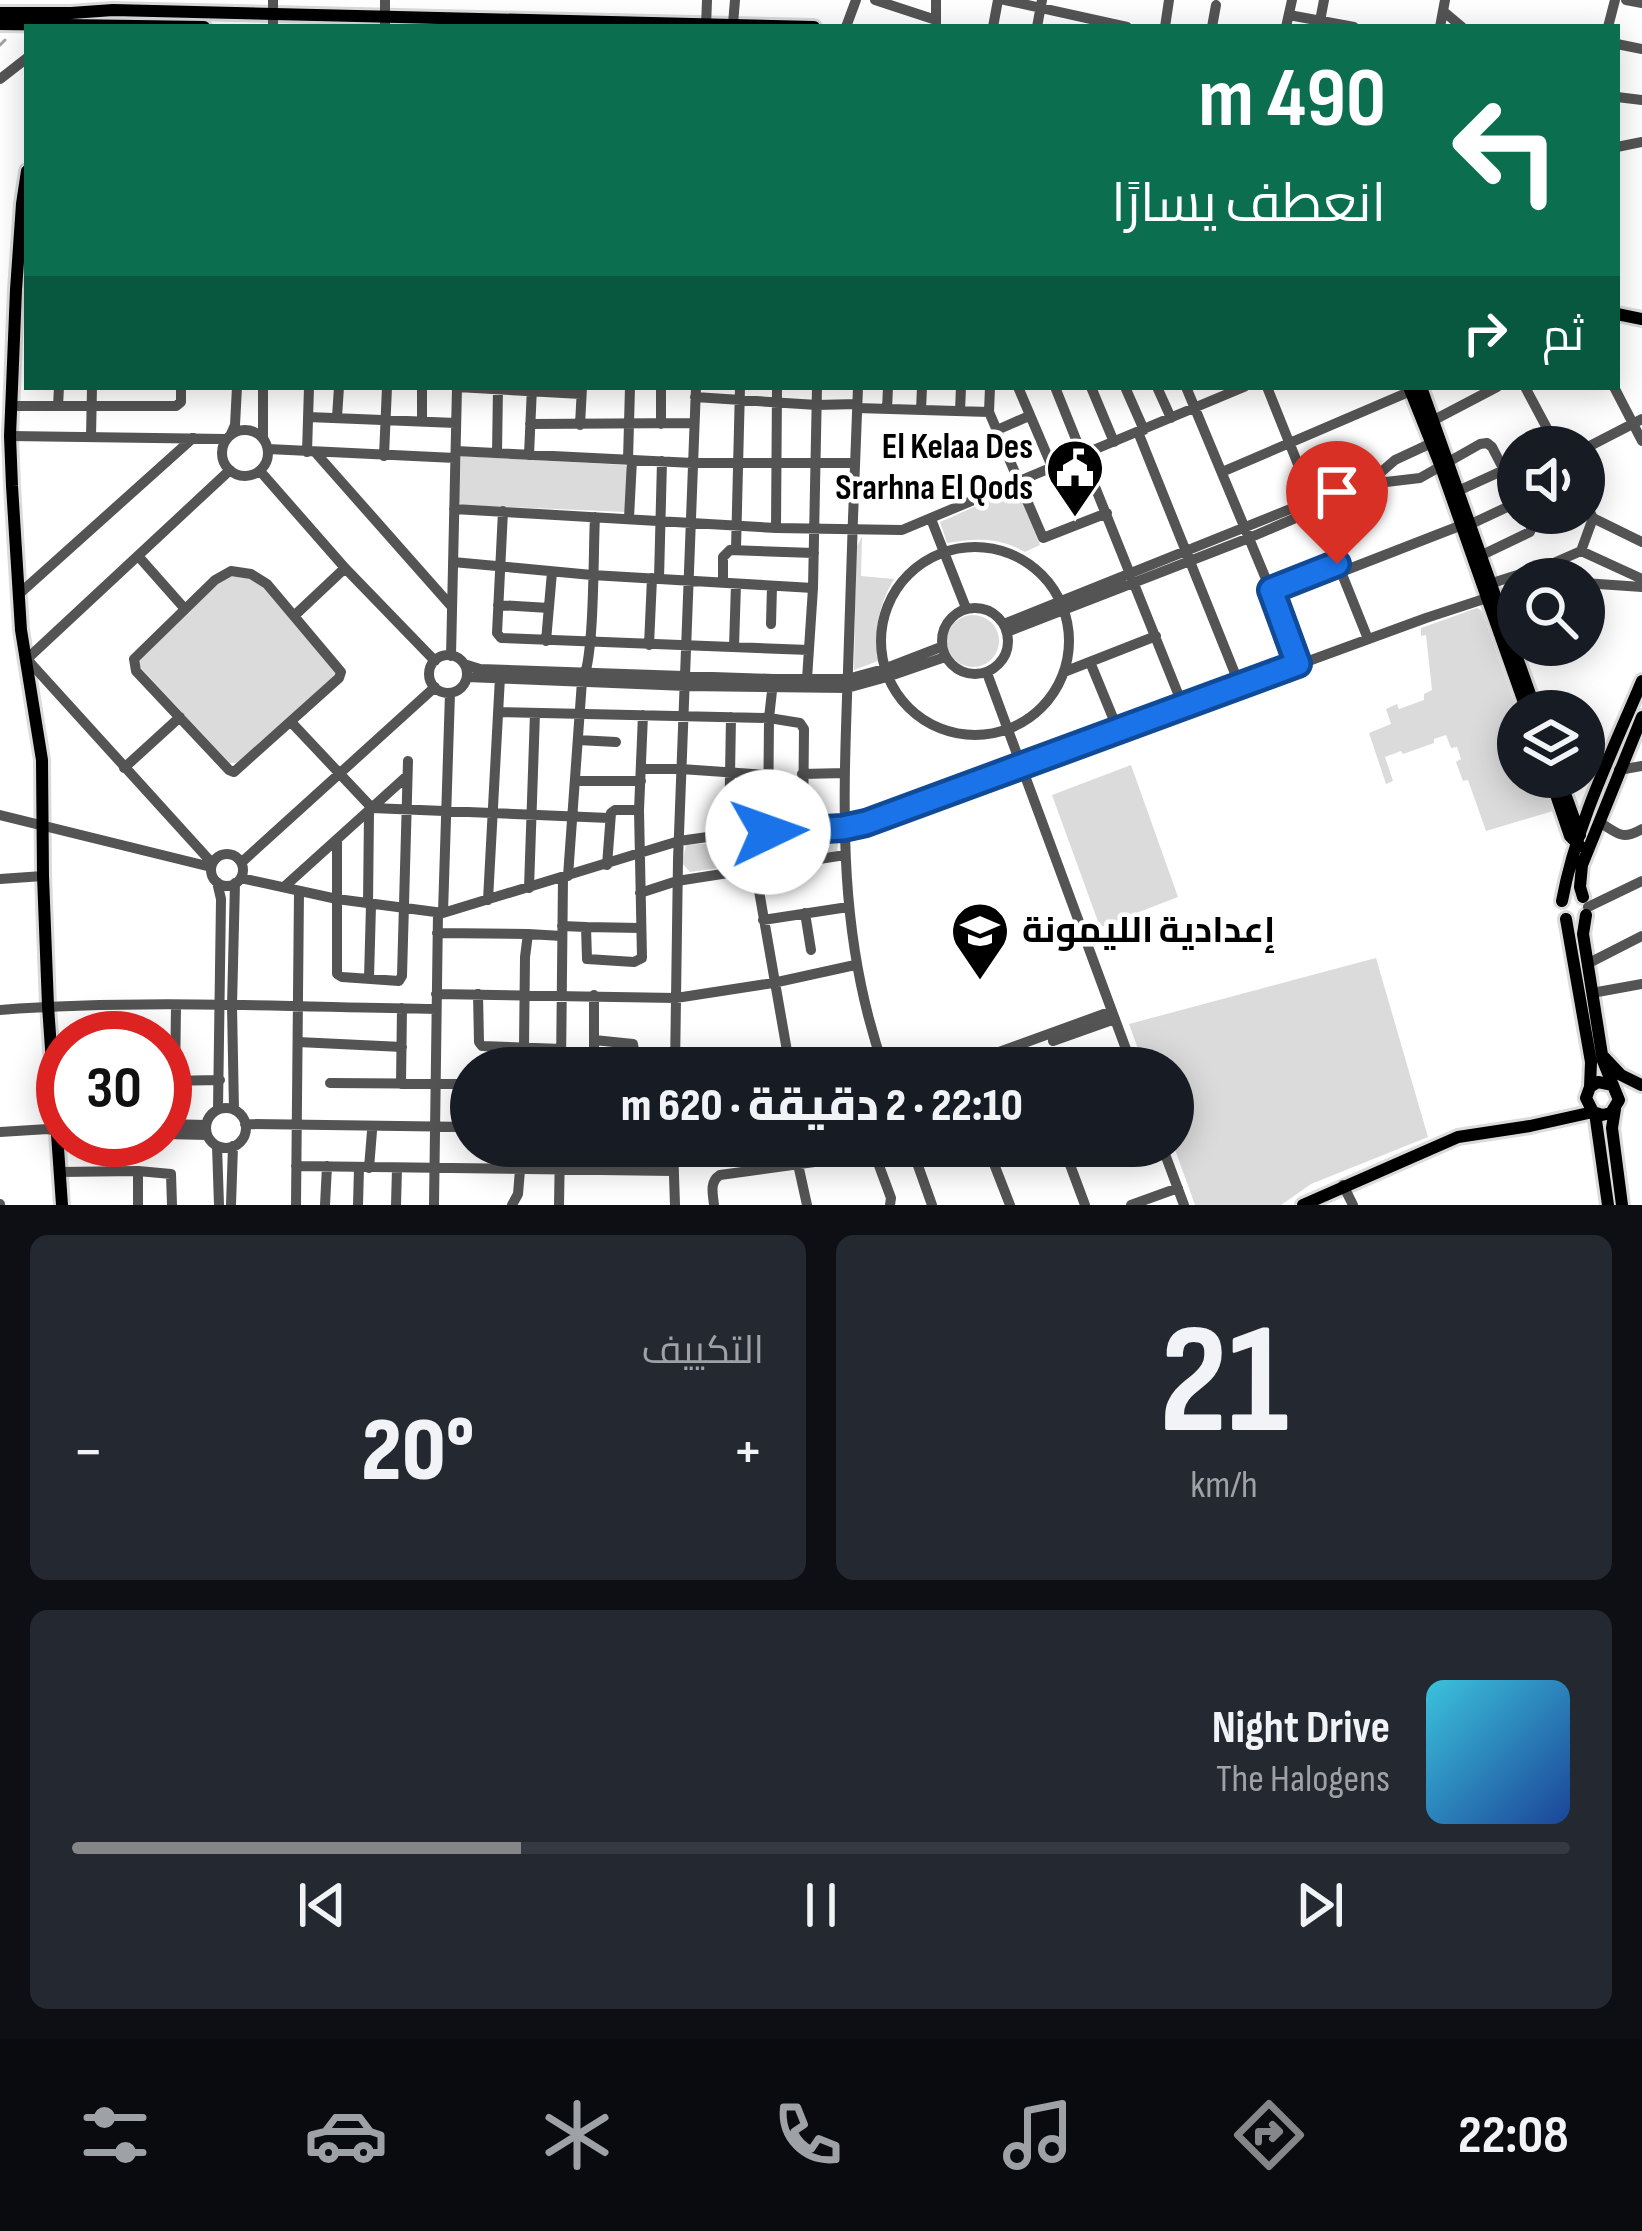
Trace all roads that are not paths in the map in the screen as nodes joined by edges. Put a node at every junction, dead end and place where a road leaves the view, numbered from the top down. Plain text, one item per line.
1 (385, 0) edge
2 (735, 0) edge
3 (875, 0) edge
4 (936, 0) edge
5 (1001, 0) edge
6 (1292, 0) edge
7 (1324, 0) edge
8 (1626, 0) edge
9 (1642, 3) edge
10 (95, 4) edge
11 (1042, 4) edge
12 (1216, 5) dead end
13 (0, 13) edge
14 (273, 14) edge
15 (248, 20) edge
16 (1288, 21) edge
17 (385, 22) edge
18 (466, 22) edge
19 (70, 23) edge
20 (936, 23) edge
21 (1326, 23) edge
22 (0, 24) edge
23 (104, 24) edge
24 (626, 24) edge
25 (733, 24) edge
26 (1113, 24) edge
27 (1213, 24) edge
28 (24, 60) edge
29 (0, 80) edge
30 (24, 223) edge
31 (22, 258) edge
32 (22, 290) edge
33 (59, 390) edge
34 (92, 390) edge
35 (181, 390) edge
36 (237, 390) edge
37 (263, 390) edge
38 (309, 390) edge
39 (339, 390) edge
40 (387, 390) edge
41 (422, 390) edge
42 (457, 390) edge
43 (498, 390) edge
44 (532, 390) edge
45 (630, 390) edge
46 (661, 390) edge
47 (777, 390) edge
48 (817, 390) edge
49 (858, 390) edge
50 (888, 390) edge
51 (922, 390) edge
52 (961, 390) edge
53 (990, 390) edge
54 (1019, 390) edge
55 (1056, 390) edge
56 (1094, 390) edge
57 (1126, 390) edge
58 (1157, 390) edge
59 (1187, 390) edge
60 (1226, 390) edge
61 (1268, 390) edge
62 (1409, 390) edge
63 (1415, 390) edge
64 (1415, 390) edge
65 (1491, 390) edge
66 (1527, 390) edge
67 (1616, 390) edge
68 (581, 391) edge
69 (695, 392) edge
70 (740, 393) edge
71 (777, 403) junction
72 (817, 405) junction
73 (11, 406) junction
74 (58, 406) junction
75 (92, 406) junction
76 (857, 406) junction
77 (1195, 408) junction
78 (887, 409) junction
79 (921, 410) junction
80 (960, 411) junction
81 (988, 412) junction
82 (1029, 416) junction
83 (308, 417) junction
84 (338, 417) junction
85 (386, 418) junction
86 (1171, 418) junction
87 (1434, 420) junction
88 (422, 421) junction
89 (1637, 422) edge
90 (456, 423) junction
91 (694, 423) junction
92 (530, 424) junction
93 (629, 424) junction
94 (661, 424) junction
95 (580, 425) junction
96 (1546, 426) edge
97 (997, 430) junction
98 (1141, 431) junction
99 (10, 436) junction
100 (91, 437) junction
101 (229, 437) junction
102 (193, 438) junction
103 (1605, 438) edge
104 (1436, 441) junction
105 (1642, 441) edge
106 (1114, 442) junction
107 (1288, 442) junction
108 (266, 444) junction
109 (311, 452) junction
110 (497, 453) junction
111 (456, 454) junction
112 (530, 455) junction
113 (1084, 455) junction
114 (384, 456) junction
115 (630, 460) junction
116 (1497, 460) edge
117 (662, 461) junction
118 (694, 463) junction
119 (737, 463) junction
120 (855, 463) junction
121 (816, 464) junction
122 (778, 465) junction
123 (1445, 465) junction
124 (1386, 467) junction
125 (1053, 469) junction
126 (230, 470) junction
127 (260, 471) junction
128 (1222, 472) junction
129 (1497, 473) edge
130 (1391, 482) junction
131 (1019, 483) junction
132 (1460, 490) junction
133 (1314, 504) junction
134 (454, 509) junction
135 (1497, 509) edge
136 (503, 511) junction
137 (1108, 513) junction
138 (595, 517) junction
139 (629, 518) junction
140 (931, 519) junction
141 (661, 520) junction
142 (691, 522) junction
143 (1467, 524) junction
144 (1605, 524) edge
145 (736, 526) junction
146 (776, 528) junction
147 (815, 529) junction
148 (853, 529) junction
149 (1246, 532) junction
150 (1527, 534) edge
151 (1587, 534) edge
152 (1642, 542) edge
153 (736, 549) junction
154 (943, 551) junction
155 (1581, 551) junction
156 (814, 553) junction
157 (1188, 555) junction
158 (1482, 555) junction
159 (140, 556) junction
160 (1563, 558) edge
161 (453, 562) junction
162 (345, 568) junction
163 (501, 568) junction
164 (1339, 568) junction
165 (552, 572) junction
166 (592, 575) junction
167 (1131, 578) junction
168 (656, 579) junction
169 (688, 581) junction
170 (730, 583) junction
171 (1605, 583) edge
172 (1642, 583) edge
173 (772, 586) junction
174 (813, 588) junction
175 (1497, 588) edge
176 (1271, 590) junction
177 (1490, 591) junction
178 (19, 594) junction
179 (498, 605) junction
180 (1062, 605) junction
181 (452, 607) junction
182 (185, 608) junction
183 (549, 608) junction
184 (966, 608) junction
185 (294, 616) junction
186 (771, 625) dead end
187 (1006, 628) junction
188 (1156, 637) junction
189 (1368, 639) junction
190 (546, 641) junction
191 (590, 643) junction
192 (649, 645) junction
193 (686, 646) junction
194 (734, 647) junction
195 (809, 650) junction
196 (943, 652) junction
197 (451, 656) junction
198 (26, 658) junction
199 (435, 661) junction
200 (1090, 662) junction
201 (1298, 664) junction
202 (466, 670) junction
203 (1064, 672) junction
204 (886, 673) junction
205 (986, 673) junction
206 (500, 677) junction
207 (585, 677) junction
208 (807, 679) junction
209 (686, 681) junction
210 (1642, 681) edge
211 (773, 683) junction
212 (847, 683) junction
213 (1240, 686) junction
214 (435, 687) junction
215 (1521, 690) edge
216 (1528, 690) edge
217 (450, 693) junction
218 (1184, 706) junction
219 (498, 712) junction
220 (536, 712) junction
221 (580, 714) junction
222 (643, 715) junction
223 (683, 716) junction
224 (180, 717) junction
225 (731, 717) junction
226 (1642, 717) edge
227 (769, 718) junction
228 (291, 722) junction
229 (1008, 730) junction
230 (1118, 730) junction
231 (578, 740) junction
232 (616, 742) dead end
233 (408, 761) dead end
234 (1022, 765) junction
235 (1642, 766) edge
236 (124, 768) junction
237 (681, 769) junction
238 (1619, 770) junction
239 (728, 772) junction
240 (845, 773) junction
241 (339, 774) junction
242 (802, 774) junction
243 (641, 775) junction
244 (767, 775) junction
245 (407, 776) junction
246 (575, 781) junction
247 (1560, 798) edge
248 (1566, 798) edge
249 (371, 809) junction
250 (406, 809) junction
251 (445, 810) junction
252 (639, 810) junction
253 (492, 813) junction
254 (0, 815) edge
255 (531, 815) junction
256 (572, 817) junction
257 (609, 818) junction
258 (1599, 822) junction
259 (42, 825) junction
260 (843, 828) junction
261 (1642, 829) edge
262 (803, 831) junction
263 (768, 832) junction
264 (729, 834) junction
265 (337, 840) junction
266 (1581, 840) junction
267 (679, 842) junction
268 (639, 854) junction
269 (845, 855) junction
270 (242, 862) junction
271 (212, 865) junction
272 (607, 865) junction
273 (755, 868) junction
274 (43, 876) junction
275 (565, 877) junction
276 (0, 879) edge
277 (1642, 880) edge
278 (238, 881) junction
279 (677, 881) junction
280 (217, 882) junction
281 (284, 887) junction
282 (529, 888) junction
283 (299, 891) junction
284 (640, 893) junction
285 (337, 899) junction
286 (488, 900) junction
287 (1562, 901) junction
288 (370, 905) junction
289 (848, 907) junction
290 (1586, 907) junction
291 (404, 910) junction
292 (440, 913) junction
293 (805, 914) junction
294 (1566, 919) junction
295 (763, 920) junction
296 (586, 927) junction
297 (640, 928) junction
298 (562, 931) junction
299 (437, 933) junction
300 (528, 934) junction
301 (1642, 937) edge
302 (811, 950) dead end
303 (1587, 964) junction
304 (855, 965) junction
305 (369, 979) junction
306 (394, 981) junction
307 (773, 983) junction
308 (1641, 984) edge
309 (1592, 993) junction
310 (436, 994) junction
311 (478, 994) junction
312 (525, 994) junction
313 (562, 994) junction
314 (594, 995) junction
315 (676, 998) junction
316 (1642, 999) edge
317 (48, 1006) junction
318 (176, 1006) junction
319 (226, 1006) junction
320 (298, 1006) junction
321 (396, 1008) junction
322 (436, 1009) junction
323 (0, 1010) edge
324 (49, 1011) edge
325 (176, 1011) edge
326 (1113, 1015) junction
327 (594, 1040) junction
328 (1046, 1040) junction
329 (298, 1042) junction
330 (401, 1047) junction
331 (485, 1047) edge
332 (524, 1047) edge
333 (562, 1047) edge
334 (594, 1047) edge
335 (634, 1047) edge
336 (675, 1047) edge
337 (786, 1047) edge
338 (877, 1047) edge
339 (1023, 1047) edge
340 (1028, 1047) edge
341 (1125, 1047) edge
342 (1601, 1052) junction
343 (220, 1079) junction
344 (192, 1080) edge
345 (330, 1084) dead end
346 (401, 1084) junction
347 (437, 1084) junction
348 (450, 1084) edge
349 (1642, 1086) edge
350 (1588, 1090) junction
351 (1615, 1095) junction
352 (218, 1109) junction
353 (234, 1110) junction
354 (1594, 1113) junction
355 (1565, 1117) junction
356 (192, 1128) edge
357 (245, 1128) junction
358 (297, 1128) junction
359 (436, 1128) junction
360 (450, 1129) edge
361 (36, 1130) edge
362 (206, 1130) junction
363 (192, 1131) edge
364 (372, 1131) junction
365 (0, 1132) edge
366 (217, 1146) junction
367 (233, 1147) junction
368 (1601, 1149) junction
369 (296, 1166) junction
370 (327, 1166) junction
371 (60, 1167) edge
372 (435, 1167) junction
373 (560, 1167) edge
374 (674, 1167) edge
375 (782, 1167) edge
376 (798, 1167) edge
377 (879, 1167) edge
378 (918, 1167) edge
379 (995, 1167) edge
380 (1071, 1167) edge
381 (1170, 1167) edge
382 (364, 1168) junction
383 (397, 1168) junction
384 (520, 1170) junction
385 (138, 1171) junction
386 (560, 1171) junction
387 (674, 1171) junction
388 (60, 1172) junction
389 (1343, 1185) junction
390 (1178, 1188) junction
391 (62, 1205) edge
392 (138, 1205) edge
393 (172, 1205) edge
394 (219, 1205) edge
395 (231, 1205) edge
396 (296, 1205) edge
397 (326, 1205) edge
398 (358, 1205) edge
399 (396, 1205) edge
400 (434, 1205) edge
401 (512, 1205) edge
402 (559, 1205) edge
403 (675, 1205) edge
404 (714, 1205) edge
405 (807, 1205) edge
406 (890, 1205) edge
407 (932, 1205) edge
408 (1010, 1205) edge
409 (1085, 1205) edge
410 (1131, 1205) edge
411 (1184, 1205) edge
412 (1303, 1205) edge
413 (1353, 1205) edge
414 (1608, 1205) edge
415 (1622, 1205) edge

1 - 17 street
2 - 25 street
3 - 20 street
4 - 20 street
5 - 11 street
6 - 16 street
7 - 21 street
8 - 9 street
10 - 15 main road
10 - 19 main road
11 - 26 street
12 - 27 street
13 - 19 main road
14 - 15 main road
14 - 17 main road
16 - 21 street
17 - 18 main road
18 - 24 main road
19 - 22 main road
19 - 23 main road
28 - 29 street
30 - 31 main road
31 - 32 main road
32 - 73 main road
33 - 74 street
34 - 75 street
35 - 75 street
36 - 101 street
37 - 108 street
38 - 83 street
39 - 84 street
40 - 85 street
41 - 88 street
42 - 90 street
43 - 110 street
44 - 68 street
44 - 92 street
45 - 93 street
46 - 94 street
47 - 71 street
48 - 72 street
49 - 76 street
50 - 78 street
51 - 79 street
52 - 80 street
53 - 81 street
54 - 82 street
55 - 113 street
56 - 106 street
57 - 98 street
58 - 86 street
59 - 77 street
60 - 77 street
61 - 107 street
62 - 107 street
63 - 87 main road
64 - 104 main road
65 - 87 street
66 - 96 street
67 - 89 street
68 - 95 street
69 - 70 street
69 - 91 street
70 - 71 street
70 - 119 street
71 - 72 street
71 - 122 street
72 - 76 street
72 - 121 street
73 - 74 street
73 - 99 main road
74 - 75 street
75 - 100 street
76 - 78 street
76 - 120 street
77 - 86 street
77 - 128 street
78 - 79 street
79 - 80 street
80 - 81 street
81 - 97 street
82 - 97 street
82 - 125 street
83 - 84 street
83 - 109 street
84 - 85 street
85 - 88 street
85 - 114 street
86 - 98 street
87 - 104 main road
88 - 90 street
89 - 103 street
89 - 105 street
90 - 111 street
91 - 94 street
91 - 118 street
92 - 95 street
92 - 112 street
93 - 94 street
93 - 95 street
93 - 115 street
97 - 131 street
98 - 106 street
98 - 157 street
99 - 100 street
99 - 178 main road
100 - 102 street
101 - 102 street
101 - 108 street
101 - 126 street
102 - 178 street
104 - 123 main road
104 - 124 street
106 - 113 street
107 - 128 street
107 - 133 street
108 - 109 street
108 - 127 street
109 - 114 street
109 - 181 street
110 - 111 street
110 - 112 street
111 - 114 street
111 - 134 street
112 - 115 street
113 - 125 street
113 - 137 street
115 - 117 street
115 - 139 street
116 - 123 street
117 - 118 street
117 - 141 street
118 - 119 street
118 - 142 street
119 - 122 street
119 - 145 street
120 - 121 street
120 - 148 street
121 - 122 street
121 - 147 street
122 - 146 street
123 - 130 street
123 - 132 main road
123 - 143 main road
124 - 130 street
124 - 133 street
125 - 131 street
126 - 127 street
126 - 159 street
127 - 162 street
128 - 149 street
129 - 132 street
130 - 133 street
131 - 137 street
131 - 140 street
132 - 143 main road
133 - 149 street
133 - 164 street
134 - 136 street
134 - 161 street
135 - 143 street
136 - 138 street
136 - 163 street
137 - 167 street
138 - 139 street
138 - 166 street
139 - 141 street
140 - 148 street
140 - 154 street
141 - 142 street
141 - 168 street
142 - 145 street
142 - 169 street
143 - 158 main road
143 - 164 street
143 - 177 main road
144 - 152 street
145 - 146 street
145 - 153 street
146 - 147 street
147 - 148 street
147 - 156 street
148 - 212 street
149 - 157 street
149 - 176 street
150 - 158 street
151 - 155 street
153 - 156 street
153 - 170 street
154 - 180 street
154 - 184 street
154 - 204 street
155 - 160 street
155 - 172 street
156 - 174 street
157 - 167 street
157 - 213 street
158 - 177 main road
159 - 182 street
159 - 198 street
161 - 163 street
161 - 181 street
162 - 185 street
162 - 199 street
163 - 165 street
163 - 179 street
164 - 176 street
164 - 189 street
165 - 166 street
165 - 183 street
166 - 168 street
166 - 191 street
167 - 180 street
167 - 188 street
168 - 169 street
168 - 192 street
169 - 170 street
169 - 193 street
170 - 173 street
170 - 194 street
171 - 172 street
173 - 174 street
173 - 186 street
174 - 195 street
175 - 177 street
176 - 201 street
177 - 189 street
177 - 215 main road
177 - 216 main road
178 - 198 main road
179 - 183 street
179 - 190 street
180 - 187 street
180 - 203 street
181 - 197 street
182 - 185 street
182 - 224 street
183 - 190 street
184 - 187 street
184 - 196 street
185 - 228 street
187 - 205 street
188 - 200 street
188 - 218 street
189 - 201 street
190 - 191 street
191 - 192 street
191 - 207 street
192 - 193 street
193 - 194 street
193 - 209 street
194 - 195 street
195 - 208 street
196 - 204 street
196 - 205 street
197 - 199 street
197 - 202 street
198 - 236 street
198 - 259 main road
199 - 214 street
200 - 203 street
200 - 230 street
201 - 213 street
202 - 206 street
202 - 207 street
202 - 217 street
203 - 229 street
204 - 212 street
204 - 229 street
205 - 229 street
206 - 207 street
206 - 219 street
207 - 209 street
207 - 221 street
208 - 211 street
208 - 212 street
209 - 211 street
209 - 223 street
210 - 266 main road
211 - 212 street
211 - 227 street
212 - 240 street
213 - 218 street
214 - 217 street
214 - 241 street
217 - 251 street
218 - 230 street
219 - 220 street
219 - 253 street
220 - 221 street
220 - 255 street
221 - 222 street
221 - 231 street
222 - 223 street
222 - 243 street
223 - 225 street
223 - 237 street
224 - 228 street
224 - 236 street
225 - 227 street
225 - 239 street
226 - 238 main road
227 - 242 street
227 - 244 street
228 - 241 street
229 - 234 street
230 - 234 street
231 - 232 street
231 - 246 street
233 - 245 street
234 - 260 street
234 - 326 street
235 - 238 street
236 - 271 street
237 - 239 street
237 - 243 street
237 - 267 street
238 - 258 main road
239 - 244 street
239 - 264 street
240 - 242 street
240 - 260 street
241 - 249 street
241 - 270 street
242 - 262 street
243 - 246 street
243 - 252 street
244 - 263 street
245 - 249 street
245 - 250 street
246 - 256 street
247 - 266 main road
248 - 266 main road
249 - 250 street
249 - 265 street
249 - 288 street
250 - 251 street
250 - 291 street
251 - 253 street
251 - 292 street
252 - 257 street
252 - 268 street
253 - 255 street
253 - 286 street
254 - 259 street
255 - 256 street
255 - 282 street
256 - 257 street
256 - 275 street
257 - 272 street
258 - 261 street
258 - 266 main road
259 - 271 street
259 - 274 main road
260 - 262 street
260 - 269 street
262 - 263 street
263 - 264 street
264 - 267 street
265 - 281 street
265 - 285 street
266 - 287 main road
266 - 290 main road
267 - 268 street
267 - 279 street
268 - 272 street
268 - 284 street
269 - 273 street
269 - 289 street
270 - 271 street
270 - 278 street
271 - 280 street
272 - 275 street
273 - 279 street
273 - 295 street
274 - 276 street
274 - 317 main road
275 - 282 street
275 - 298 street
277 - 290 street
278 - 280 street
278 - 281 street
278 - 319 street
279 - 284 street
279 - 315 street
280 - 319 street
281 - 283 street
282 - 286 street
283 - 285 street
283 - 320 street
284 - 297 street
285 - 288 street
285 - 305 street
286 - 292 street
287 - 290 main road
287 - 294 main road
288 - 291 street
288 - 305 street
289 - 293 street
289 - 304 street
290 - 294 main road
290 - 303 main road
291 - 292 street
291 - 306 street
292 - 299 street
293 - 295 street
293 - 302 street
294 - 350 main road
295 - 307 street
296 - 297 street
296 - 297 street
296 - 298 street
298 - 300 street
298 - 313 street
299 - 300 street
299 - 310 street
300 - 312 street
301 - 303 street
303 - 309 main road
304 - 307 street
304 - 338 street
305 - 306 street
306 - 321 street
307 - 315 street
307 - 337 street
308 - 309 street
308 - 316 street
309 - 342 main road
310 - 311 street
310 - 322 street
311 - 312 street
311 - 331 street
312 - 313 street
312 - 332 street
313 - 314 street
313 - 333 street
314 - 315 street
314 - 327 street
315 - 336 street
317 - 318 street
317 - 323 street
317 - 324 main road
318 - 319 street
318 - 325 street
319 - 320 street
319 - 343 street
319 - 353 street
320 - 321 street
320 - 329 street
321 - 322 street
321 - 330 street
322 - 347 street
326 - 328 street
326 - 341 street
327 - 334 street
327 - 335 street
328 - 339 street
328 - 340 street
329 - 330 street
329 - 358 street
330 - 346 street
342 - 349 main road
342 - 351 main road
343 - 344 street
343 - 352 street
345 - 346 street
346 - 347 street
347 - 348 street
347 - 359 street
349 - 351 main road
350 - 351 main road
350 - 354 main road
350 - 355 main road
351 - 354 main road
351 - 415 main road
352 - 353 street
352 - 362 street
353 - 357 street
354 - 355 main road
354 - 368 main road
355 - 368 main road
355 - 389 main road
356 - 362 street
357 - 358 street
357 - 367 street
358 - 359 street
358 - 364 street
358 - 369 street
359 - 360 street
359 - 364 street
359 - 372 street
361 - 365 street
362 - 363 street
362 - 366 street
364 - 382 street
366 - 367 street
366 - 394 street
367 - 395 street
368 - 414 main road
369 - 370 street
369 - 396 street
370 - 382 street
370 - 397 street
371 - 388 main road
372 - 383 street
372 - 384 street
372 - 400 street
373 - 386 street
374 - 387 street
375 - 404 street
376 - 405 street
377 - 406 street
378 - 407 street
379 - 408 street
380 - 409 street
381 - 390 street
382 - 383 street
382 - 398 street
383 - 399 street
384 - 386 street
384 - 401 street
385 - 388 street
385 - 392 street
385 - 393 street
386 - 387 street
386 - 402 street
387 - 403 street
388 - 391 main road
389 - 412 main road
389 - 413 street
390 - 410 street
390 - 411 street

